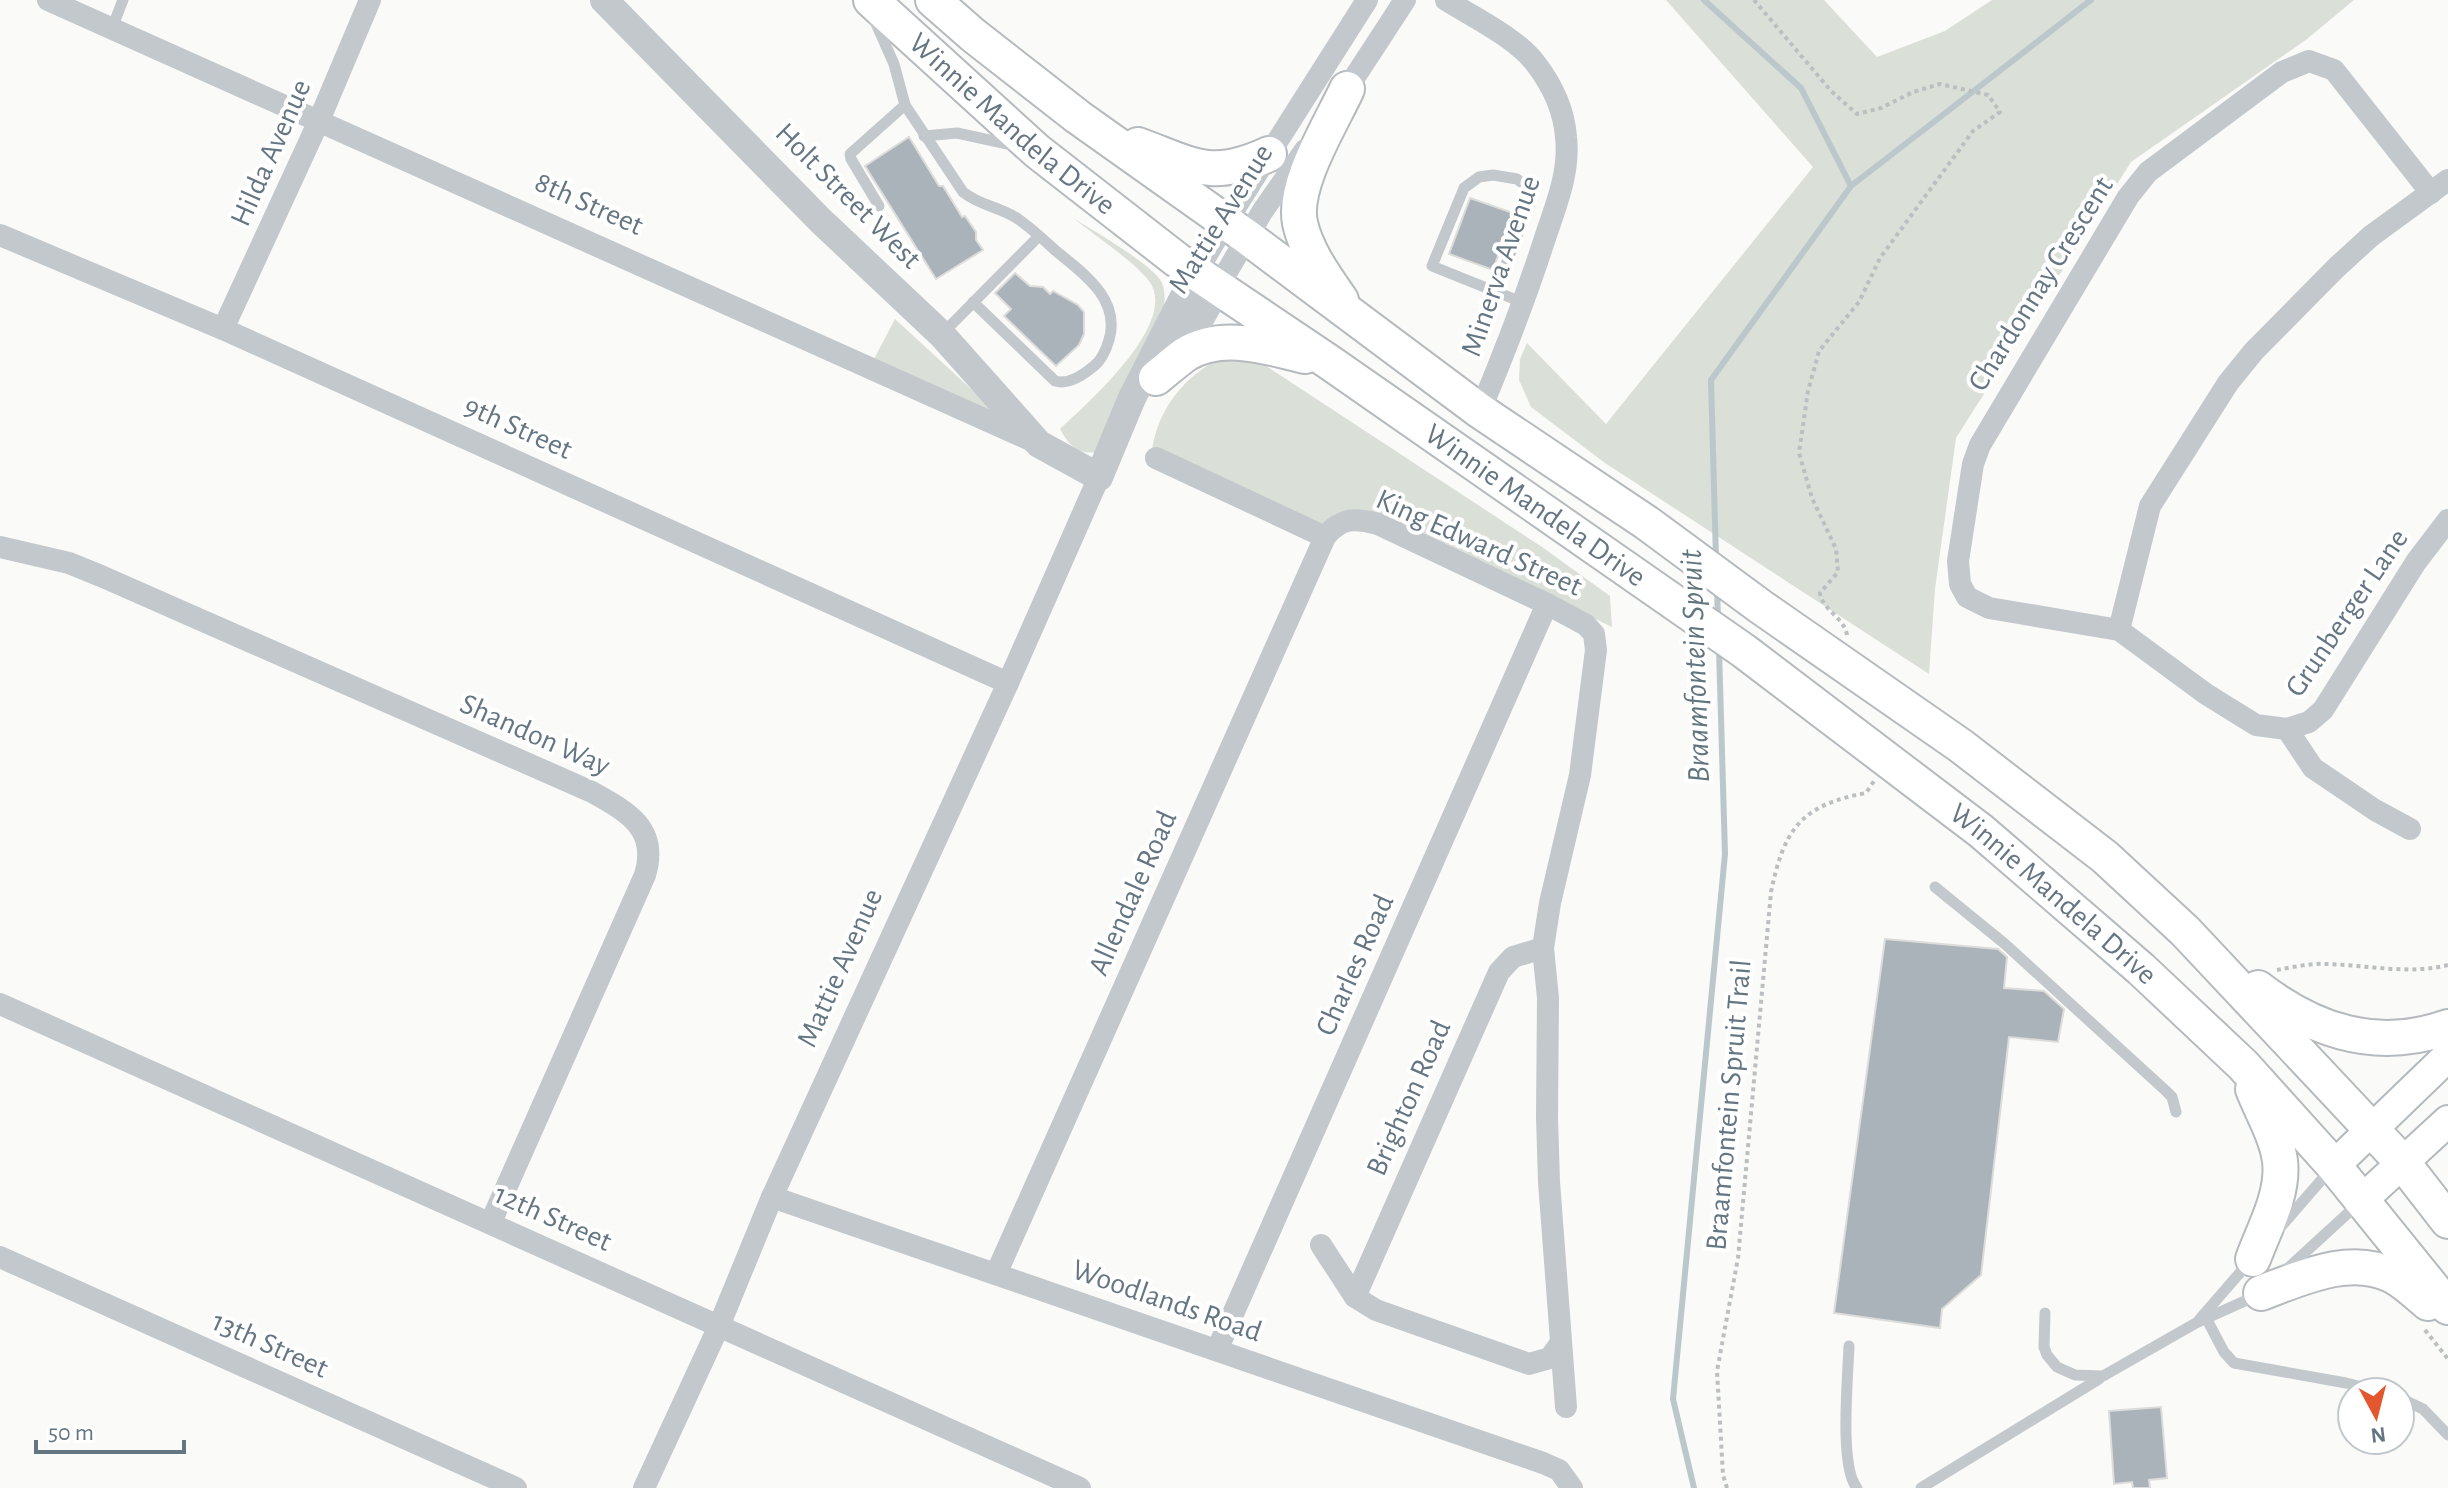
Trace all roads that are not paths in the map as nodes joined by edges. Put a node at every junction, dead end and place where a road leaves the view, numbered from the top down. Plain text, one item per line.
1 (48, 0) edge
2 (123, 0) edge
3 (370, 0) edge
4 (604, 0) edge
5 (864, 0) edge
6 (871, 0) edge
7 (933, 0) edge
8 (1367, 0) edge
9 (1405, 0) edge
10 (1446, 0) edge
11 (112, 28) junction
12 (1025, 76) junction
13 (1347, 89) junction
14 (905, 105) junction
15 (318, 123) junction
16 (924, 136) junction
17 (1037, 151) junction
18 (1269, 154) junction
19 (2439, 186) edge
20 (879, 206) dead end
21 (1236, 229) junction
22 (1039, 236) junction
23 (1, 238) edge
24 (1207, 280) junction
25 (1495, 292) junction
26 (973, 302) junction
27 (1524, 304) junction
28 (1354, 318) junction
29 (223, 329) junction
30 (942, 335) junction
31 (1329, 362) junction
32 (1156, 378) junction
33 (1480, 411) junction
34 (1039, 444) junction
35 (1156, 458) dead end
36 (1099, 477) junction
37 (2448, 520) edge
38 (1325, 537) junction
39 (0, 547) edge
40 (1547, 604) junction
41 (2119, 630) junction
42 (1008, 683) junction
43 (2287, 729) junction
44 (2410, 829) dead end
45 (1935, 887) dead end
46 (2185, 931) junction
47 (1543, 948) junction
48 (0, 1004) edge
49 (2448, 1027) edge
50 (2448, 1056) edge
51 (2243, 1065) junction
52 (2176, 1112) dead end
53 (2448, 1121) edge
54 (2371, 1129) junction
55 (2403, 1163) junction
56 (2334, 1166) junction
57 (772, 1197) junction
58 (2362, 1200) junction
59 (2448, 1221) edge
60 (491, 1222) junction
61 (1321, 1245) dead end
62 (0, 1257) edge
63 (2253, 1259) junction
64 (996, 1274) junction
65 (2261, 1293) junction
66 (1355, 1297) junction
67 (2448, 1307) edge
68 (2045, 1313) dead end
69 (2448, 1317) edge
70 (2202, 1319) junction
71 (719, 1326) junction
72 (1560, 1344) junction
73 (1849, 1346) dead end
74 (1217, 1350) junction
75 (2103, 1376) junction
76 (2336, 1381) edge
77 (2416, 1406) edge
78 (1566, 1407) dead end
79 (2448, 1435) edge
80 (516, 1488) edge
81 (644, 1488) edge
82 (1080, 1488) edge
83 (1572, 1488) edge
84 (1857, 1488) edge
85 (1921, 1488) edge

1 - 11 street, 8th Street
2 - 11 lane
3 - 15 street, Hilda Avenue
4 - 30 street, Holt Street West
5 - 14 lane
6 - 17 main road, Winnie Mandela Drive
7 - 12 main road, Winnie Mandela Drive
8 - 18 street, Mattie Avenue
9 - 13 street, Mattie Avenue
10 - 27 street, Minerva Avenue
11 - 15 street, 8th Street
12 - 18 main road
12 - 21 main road, Winnie Mandela Drive
13 - 21 street, Mattie Avenue
13 - 28 main road
14 - 16 lane
14 - 20 lane
15 - 29 street, Hilda Avenue
15 - 34 street, 8th Street
16 - 17 lane
16 - 22 lane
17 - 24 main road, Winnie Mandela Drive
18 - 21 street, Mattie Avenue
19 - 41 street
19 - 41 street, Chardonnay Crescent
21 - 24 street, Mattie Avenue
21 - 28 main road, Winnie Mandela Drive
22 - 26 lane
22 - 26 lane
23 - 29 street, 9th Street
24 - 31 main road, Winnie Mandela Drive
24 - 32 street, Mattie Avenue
24 - 36 street, Mattie Avenue
25 - 25 lane
25 - 27 lane
26 - 30 lane
27 - 33 street, Minerva Avenue
28 - 33 main road, Winnie Mandela Drive
29 - 42 street, 9th Street
30 - 34 street, Holt Street West
31 - 32 main road
31 - 51 main road, Winnie Mandela Drive
32 - 36 street, Mattie Avenue
33 - 46 main road, Winnie Mandela Drive
34 - 36 street, 8th Street
35 - 38 street
36 - 42 street, Mattie Avenue
37 - 43 street, Grunberger Lane
38 - 40 street, King Edward Street
38 - 64 street, Allendale Road
39 - 60 street, Shandon Way
40 - 47 street, King Edward Street
40 - 74 street, Charles Road
41 - 43 street
42 - 57 street, Mattie Avenue
43 - 44 street
45 - 52 lane
46 - 49 main road
46 - 54 main road, Winnie Mandela Drive
47 - 66 street, Brighton Road
47 - 72 street
48 - 60 street, 12th Street
50 - 54 main road
51 - 56 main road, Winnie Mandela Drive
51 - 63 main road
53 - 55 main road
54 - 55 main road, Winnie Mandela Drive
54 - 56 main road
55 - 58 main road
55 - 59 main road, Winnie Mandela Drive
56 - 58 main road, Winnie Mandela Drive
56 - 63 lane
57 - 64 street, Woodlands Road
57 - 71 street, Mattie Avenue
58 - 65 lane
58 - 67 main road, Winnie Mandela Drive
60 - 71 street, 12th Street
61 - 66 street
62 - 80 street, 13th Street
63 - 70 lane
64 - 74 street, Woodlands Road
65 - 69 main road
65 - 70 lane
66 - 72 street
68 - 75 lane
70 - 75 lane
70 - 76 lane
71 - 81 street, Mattie Avenue
71 - 82 street, 12th Street
72 - 78 street
73 - 84 lane
74 - 83 street, Woodlands Road
75 - 85 lane
77 - 79 lane

